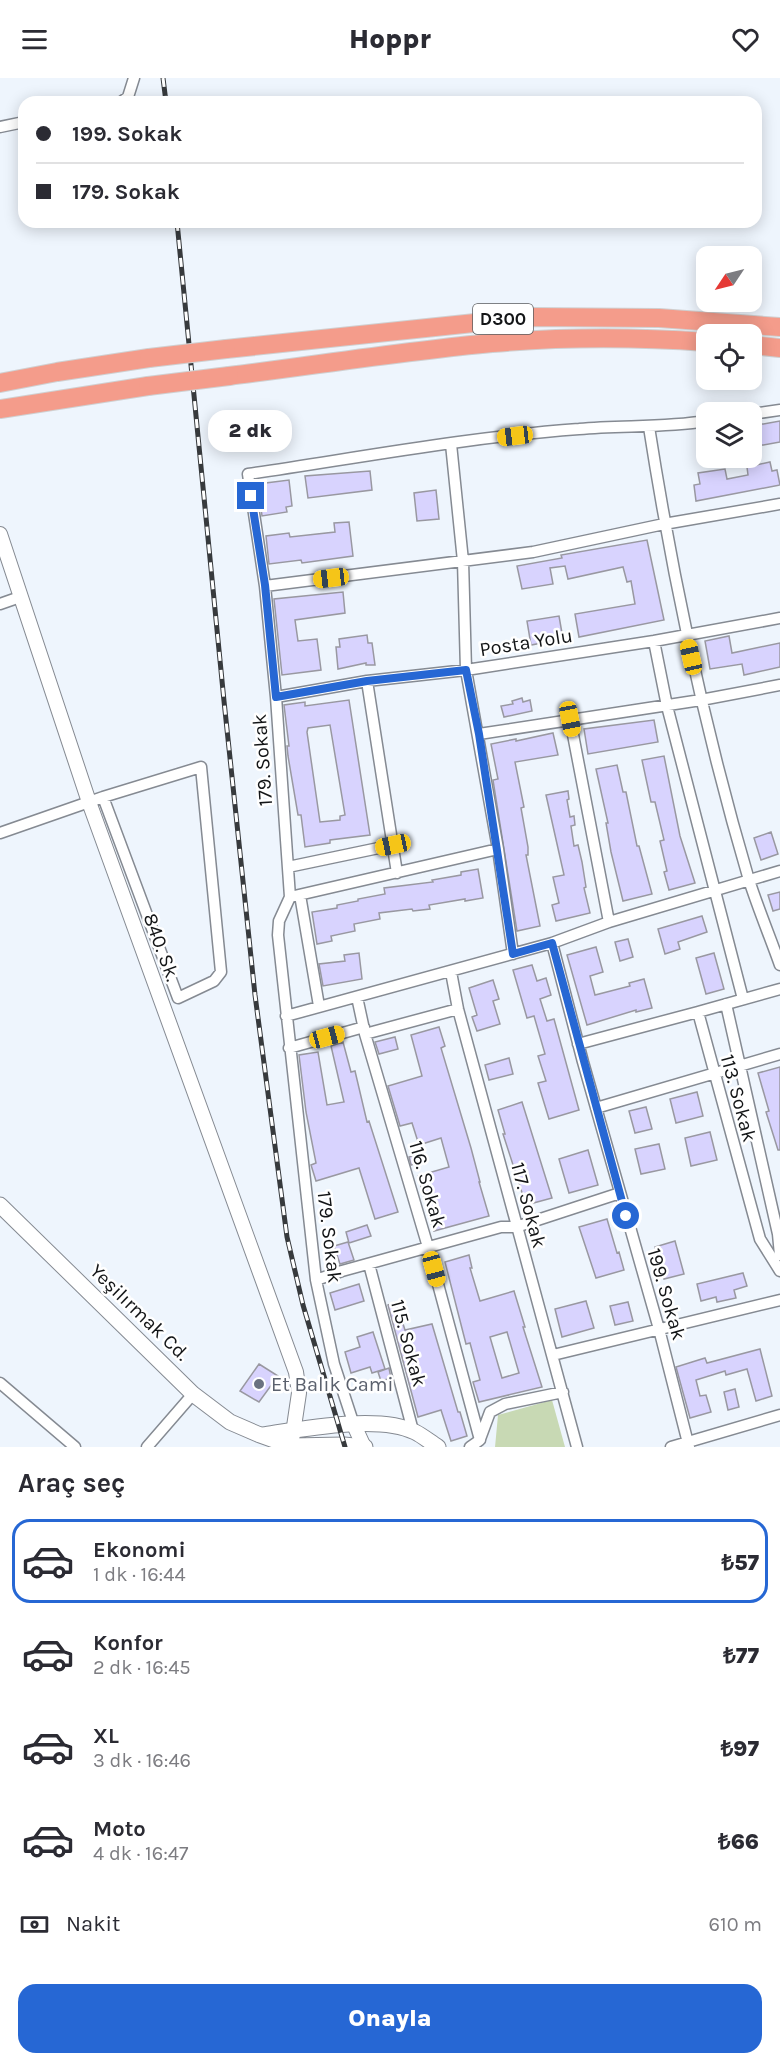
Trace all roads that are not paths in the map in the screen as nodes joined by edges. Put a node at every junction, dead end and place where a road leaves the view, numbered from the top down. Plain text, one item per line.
1 (134, 78) edge
2 (128, 96) edge
3 (18, 123) edge
4 (0, 127) edge
5 (780, 327) edge
6 (696, 341) edge
7 (762, 346) edge
8 (780, 348) edge
9 (0, 383) edge
10 (0, 409) edge
11 (780, 410) edge
12 (762, 413) edge
13 (696, 422) edge
14 (649, 427) junction
15 (451, 444) junction
16 (780, 504) edge
17 (664, 524) junction
18 (0, 534) edge
19 (463, 561) junction
20 (265, 585) junction
21 (20, 597) junction
22 (0, 604) edge
23 (780, 618) edge
24 (686, 636) junction
25 (654, 642) junction
26 (466, 670) junction
27 (367, 681) junction
28 (780, 685) edge
29 (276, 697) junction
30 (701, 700) junction
31 (667, 706) junction
32 (570, 719) junction
33 (479, 734) junction
34 (103, 797) junction
35 (88, 802) junction
36 (0, 833) edge
37 (393, 845) junction
38 (498, 849) junction
39 (288, 867) junction
40 (780, 871) edge
41 (397, 873) junction
42 (749, 881) junction
43 (714, 891) junction
44 (295, 896) junction
45 (609, 922) junction
46 (552, 943) junction
47 (513, 954) junction
48 (780, 965) edge
49 (451, 972) junction
50 (780, 989) edge
51 (357, 997) junction
52 (743, 999) junction
53 (726, 1004) junction
54 (318, 1006) junction
55 (458, 1009) junction
56 (698, 1012) junction
57 (286, 1016) junction
58 (365, 1030) junction
59 (578, 1044) junction
60 (289, 1048) junction
61 (780, 1054) edge
62 (741, 1065) junction
63 (714, 1073) junction
64 (596, 1108) junction
65 (620, 1193) junction
66 (0, 1205) edge
67 (516, 1227) junction
68 (428, 1247) junction
69 (780, 1255) edge
70 (369, 1264) junction
71 (780, 1271) edge
72 (316, 1280) junction
73 (780, 1300) edge
74 (659, 1329) junction
75 (553, 1355) junction
76 (0, 1383) edge
77 (563, 1392) junction
78 (193, 1394) junction
79 (780, 1415) edge
80 (354, 1425) junction
81 (413, 1431) junction
82 (480, 1440) junction
83 (287, 1441) edge
84 (688, 1444) edge
85 (75, 1447) edge
86 (147, 1447) edge
87 (365, 1447) edge
88 (438, 1447) edge
89 (470, 1447) edge
90 (577, 1447) edge
91 (671, 1447) edge

1 - 2 street
3 - 4 street
5 - 9 highway, D300, bridge
6 - 10 highway, D300, bridge
7 - 8 highway
11 - 12 street
13 - 14 street, 179. Sokak
14 - 15 street, 179. Sokak
14 - 17 street
15 - 19 street
15 - 20 street, 179. Sokak
16 - 17 street
17 - 19 street
17 - 24 street
18 - 21 street, 840. Sk.
19 - 20 street
19 - 26 street
20 - 29 street, 179. Sokak
21 - 22 street
21 - 35 street, 840. Sk.
23 - 24 street, Posta Yolu
24 - 25 street, Posta Yolu
24 - 30 street
25 - 26 street, Posta Yolu
25 - 31 street
26 - 27 street, Posta Yolu
26 - 33 street
27 - 29 street, Posta Yolu
27 - 37 street
28 - 30 street
29 - 39 street, 179. Sokak
30 - 31 street
30 - 42 street
31 - 32 street
31 - 43 street
32 - 33 street
32 - 45 street
33 - 38 street
34 - 34 street
34 - 35 street
35 - 36 street
35 - 83 street, 840. Sk.
37 - 39 street
37 - 41 street
38 - 41 street
38 - 47 street
39 - 44 street, 179. Sokak
40 - 42 street
41 - 44 street
42 - 43 street
42 - 48 street
43 - 45 street
43 - 52 street
44 - 54 street
44 - 57 street, 179. Sokak
45 - 46 street
46 - 47 street
46 - 59 street, 199. Sokak
47 - 49 street
49 - 51 street
49 - 55 street, 117. Sokak
50 - 52 street
51 - 54 street
51 - 58 street, 116. Sokak
52 - 53 street
53 - 56 street
53 - 62 street
54 - 57 street
55 - 58 street
55 - 67 street, 117. Sokak
56 - 59 street
56 - 63 street, 113. Sokak
57 - 60 street, 179. Sokak
58 - 60 street
58 - 68 street, 116. Sokak
59 - 64 street, 199. Sokak
60 - 72 street, 179. Sokak
61 - 62 street
62 - 63 street
62 - 69 street
63 - 64 street
63 - 71 street, 113. Sokak
64 - 65 street, 199. Sokak
65 - 67 street
65 - 74 street, 199. Sokak
66 - 78 main road, Yeşilırmak Cd.
67 - 68 street
67 - 75 street, 117. Sokak
68 - 70 street
68 - 82 street, 116. Sokak
70 - 72 street
70 - 81 street, 115. Sokak
72 - 80 street, 179. Sokak
73 - 74 street
74 - 75 street
74 - 84 street, 199. Sokak
75 - 77 street, 117. Sokak
76 - 85 street
77 - 82 street
77 - 90 street, 117. Sokak
78 - 83 main road, Yeşilırmak Cd.
78 - 86 street
79 - 84 street
80 - 81 main road
80 - 83 main road
80 - 87 street
81 - 88 main road
82 - 89 street
83 - 87 main road
84 - 91 street

